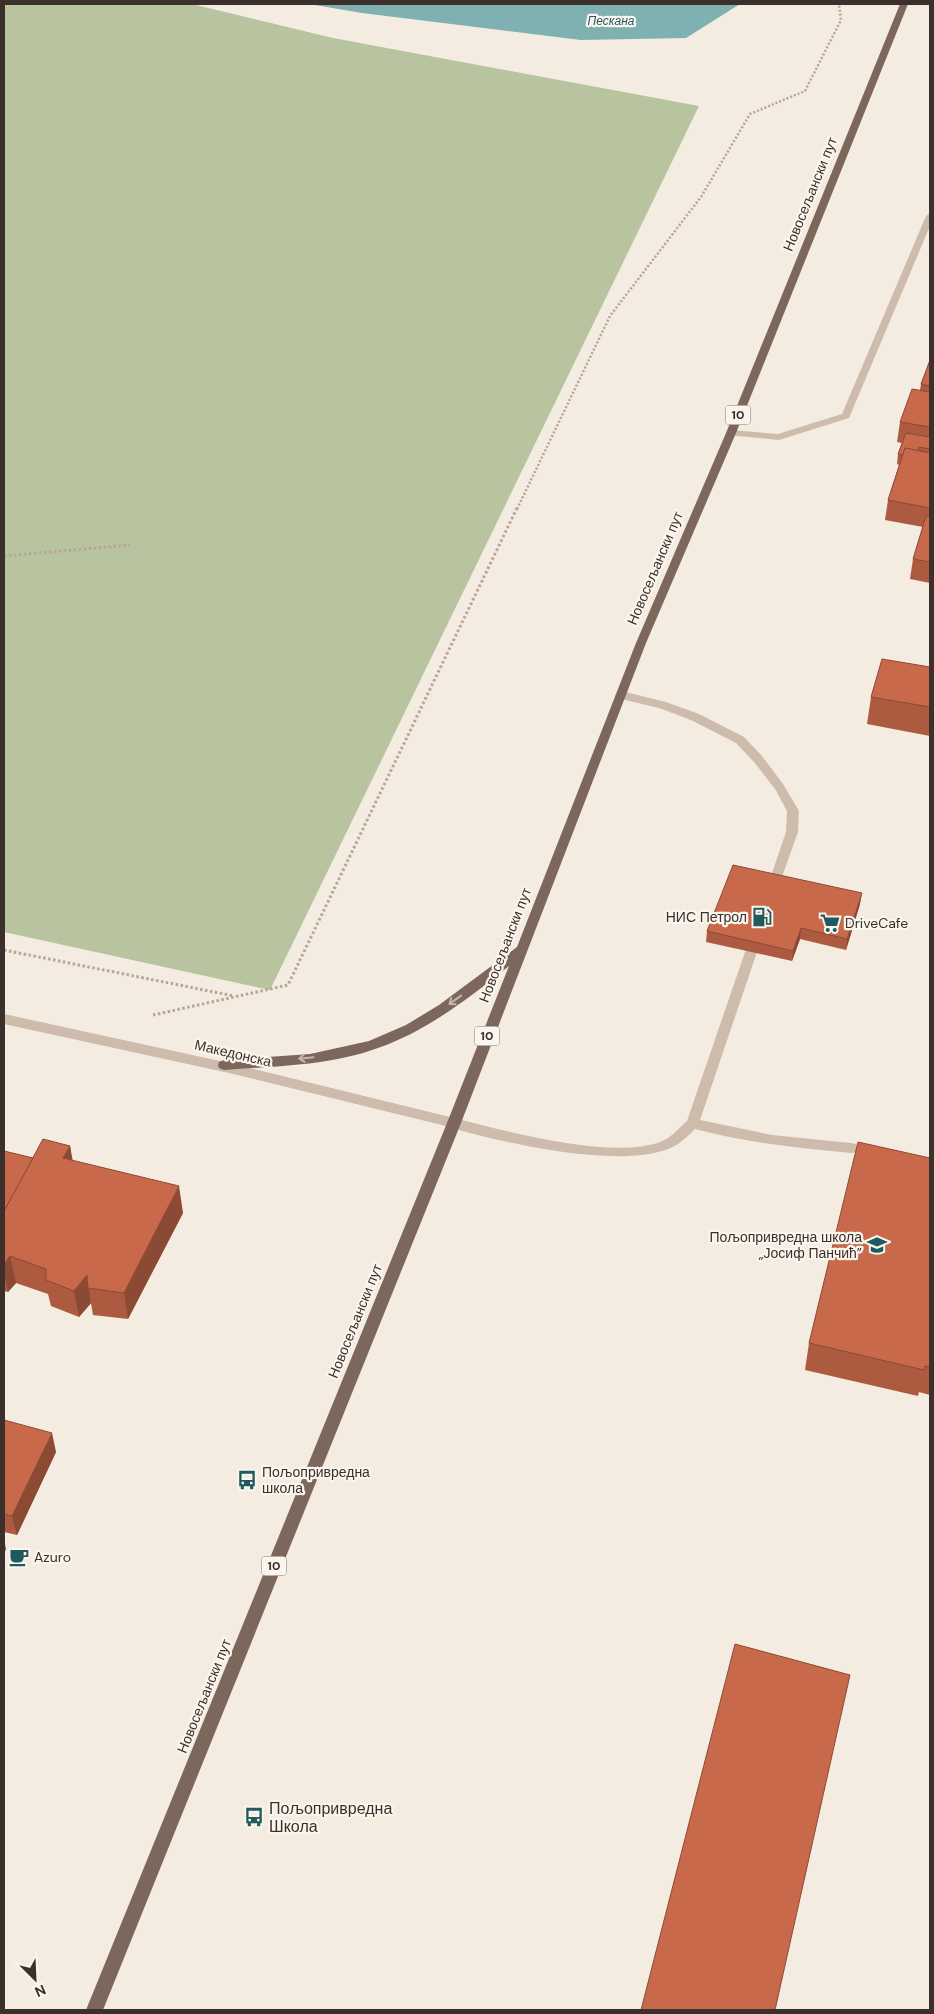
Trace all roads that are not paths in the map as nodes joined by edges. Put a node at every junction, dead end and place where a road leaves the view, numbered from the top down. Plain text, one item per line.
1 (904, 4) edge
2 (930, 216) edge
3 (731, 433) junction
4 (621, 695) junction
5 (774, 885) edge
6 (522, 949) junction
7 (751, 952) edge
8 (4, 1019) edge
9 (224, 1065) junction
10 (454, 1123) junction
11 (693, 1123) junction
12 (851, 1148) dead end
13 (94, 2010) edge

1 - 3 main road, Новосељански пут / 10
2 - 3 street
3 - 4 main road, Новосељански пут / 10
4 - 5 street
4 - 6 main road, Новосељански пут / 10
6 -> 9 main road
6 - 10 main road, Новосељански пут / 10
7 - 11 street
8 - 9 street, Македонска
9 - 10 street, Македонска
10 - 11 street, Македонска
10 - 13 main road, Новосељански пут / 10
11 - 12 street

